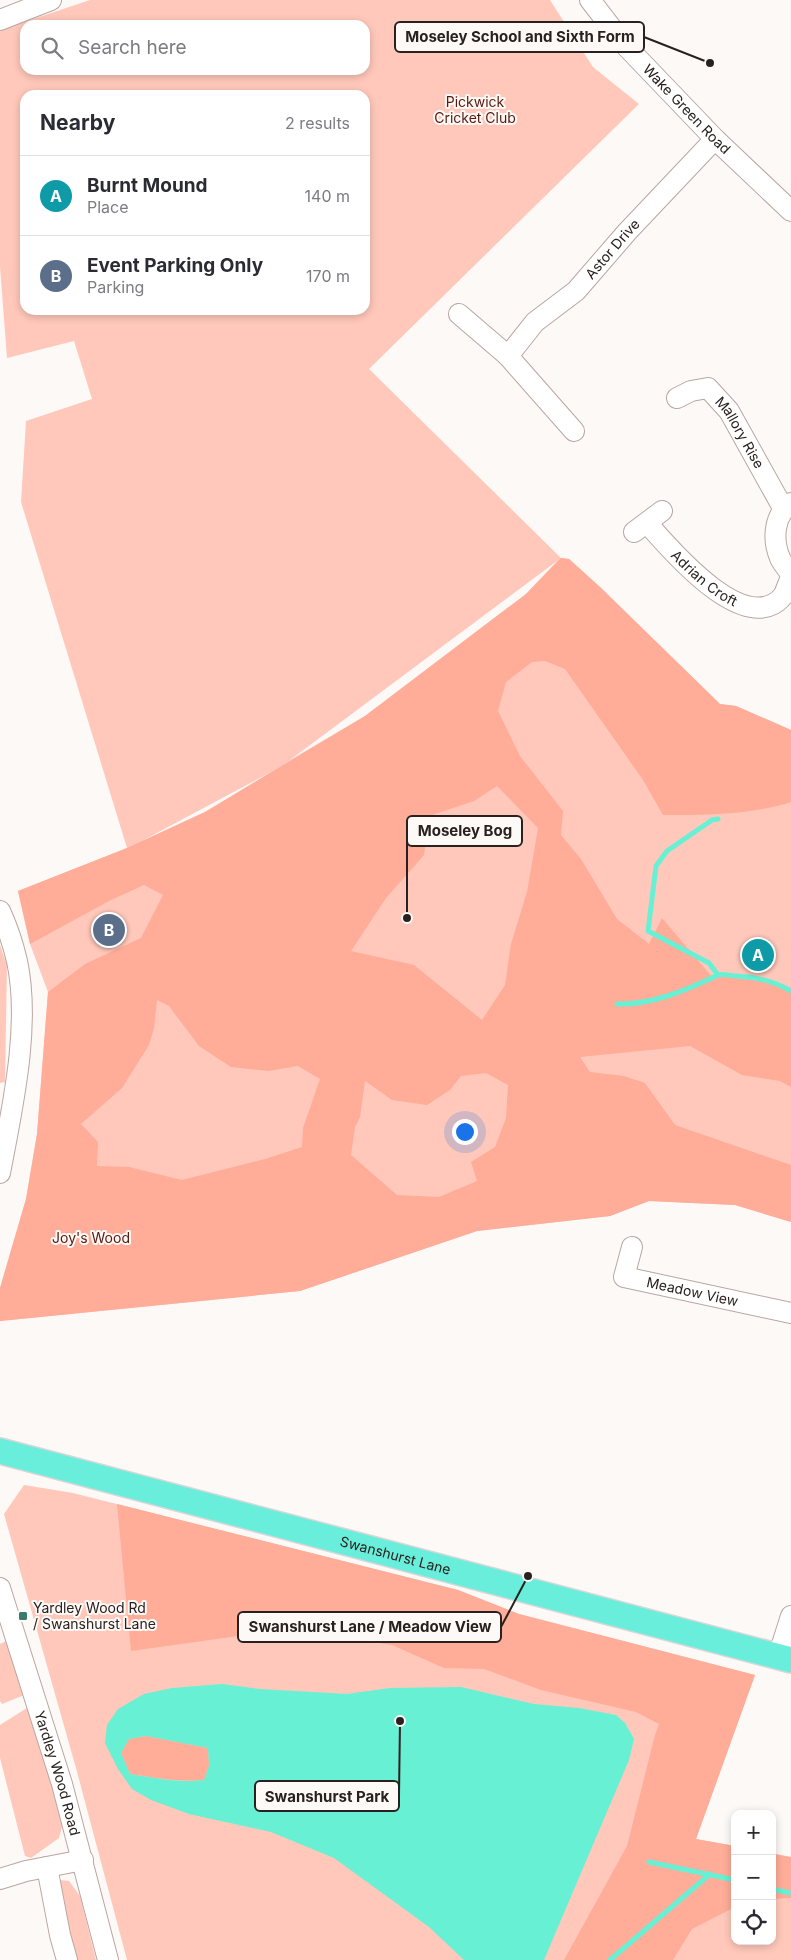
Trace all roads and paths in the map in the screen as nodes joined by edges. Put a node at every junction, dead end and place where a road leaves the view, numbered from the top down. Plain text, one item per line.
1 (51, 0) edge
2 (590, 0) edge
3 (0, 20) edge
4 (715, 139) junction
5 (791, 211) edge
6 (459, 314) dead end
7 (508, 356) junction
8 (677, 398) dead end
9 (574, 431) dead end
10 (787, 506) edge
11 (648, 522) dead end
12 (791, 576) edge
13 (1, 914) edge
14 (0, 1173) edge
15 (632, 1247) dead end
16 (791, 1313) edge
17 (0, 1451) edge
18 (0, 1588) edge
19 (791, 1616) edge
20 (785, 1658) edge
21 (83, 1860) junction
22 (47, 1866) junction
23 (0, 1879) edge
24 (67, 1960) edge
25 (108, 1960) edge

1 - 3 street
2 - 4 street, Wake Green Road
4 - 5 street, Wake Green Road
4 - 7 street, Astor Drive
6 - 7 street
7 - 9 street
8 - 10 street, Mallory Rise
10 - 12 street
11 - 12 street, Adrian Croft
13 - 14 street
15 - 16 street, Meadow View
17 - 20 main road, Swanshurst Lane
18 - 21 street, Yardley Wood Road
19 - 20 street
21 - 22 street
21 - 25 street, Yardley Wood Road
22 - 23 street
22 - 24 street

